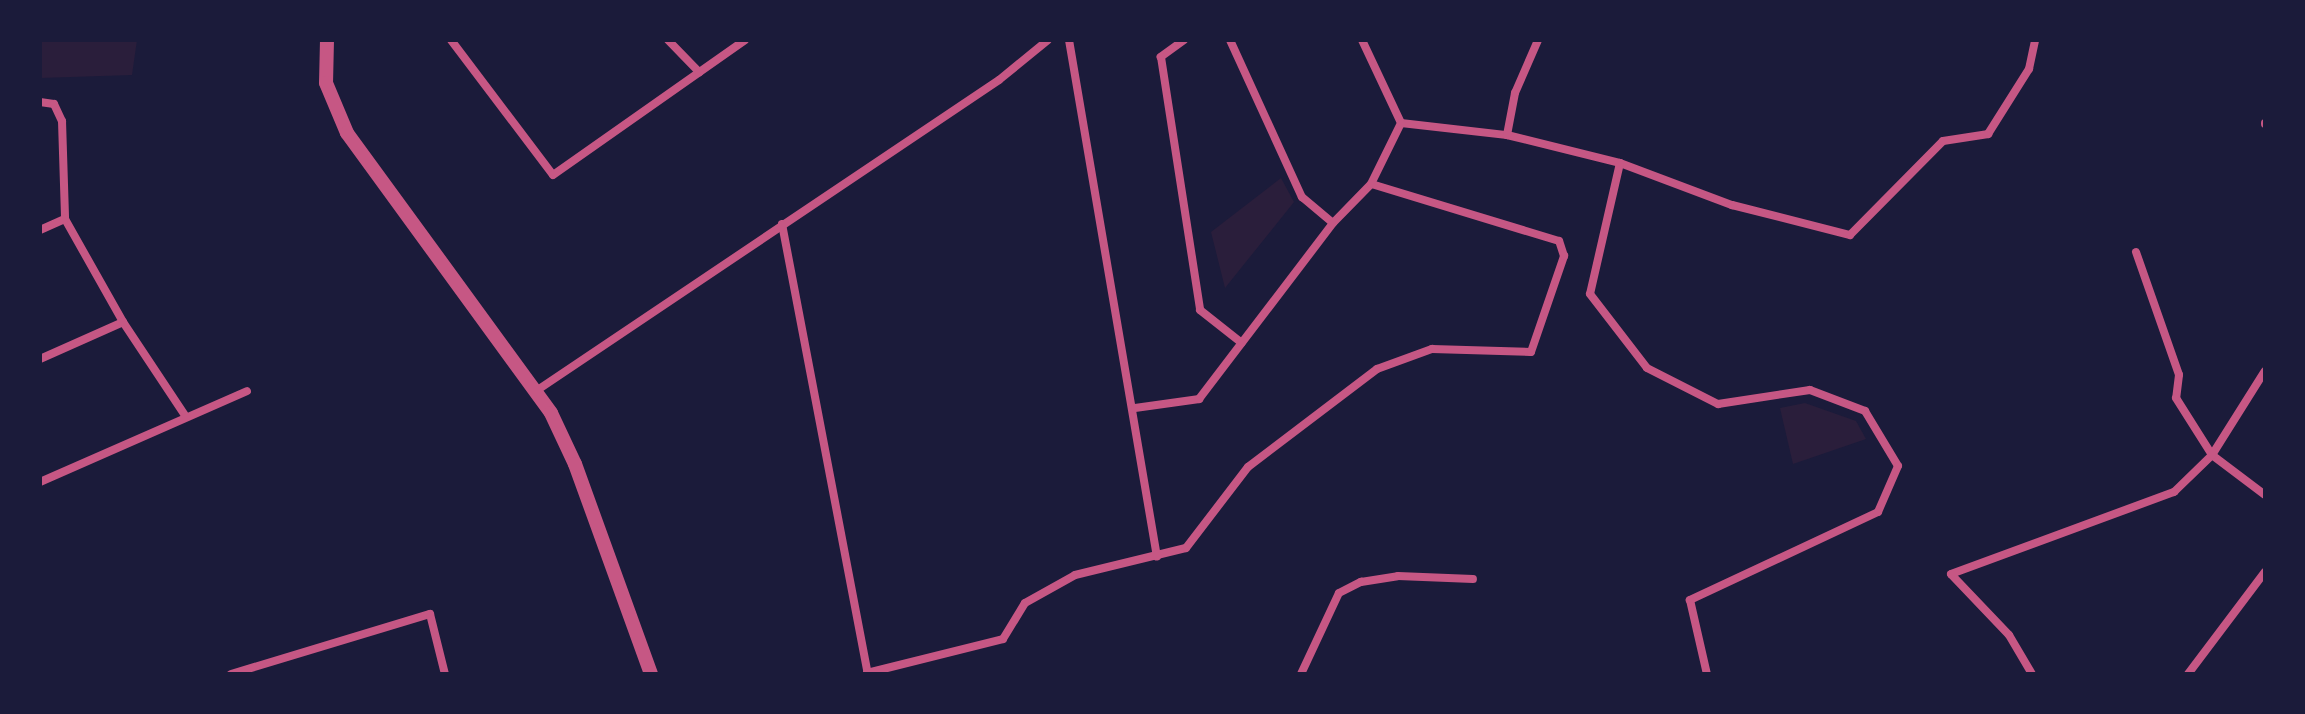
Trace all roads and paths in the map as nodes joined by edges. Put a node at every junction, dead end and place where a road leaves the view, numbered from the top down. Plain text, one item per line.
1 (327, 40) edge
2 (451, 40) edge
3 (668, 40) edge
4 (745, 40) edge
5 (1048, 40) edge
6 (1069, 40) edge
7 (1184, 40) edge
8 (1230, 40) edge
9 (1362, 40) edge
10 (1538, 40) edge
11 (2035, 40) edge
12 (699, 72) junction
13 (40, 102) edge
14 (1401, 123) junction
15 (1507, 135) junction
16 (1620, 163) junction
17 (1371, 184) junction
18 (65, 219) junction
19 (1333, 223) junction
20 (782, 224) junction
21 (40, 230) edge
22 (2136, 252) dead end
23 (123, 322) junction
24 (1242, 343) junction
25 (40, 359) edge
26 (2265, 371) edge
27 (247, 391) dead end
28 (536, 391) junction
29 (1135, 408) junction
30 (186, 417) junction
31 (2212, 455) junction
32 (40, 482) edge
33 (2265, 495) edge
34 (1157, 557) junction
35 (2265, 572) edge
36 (1473, 579) dead end
37 (868, 673) edge
38 (231, 674) edge
39 (445, 674) edge
40 (651, 674) edge
41 (1301, 674) edge
42 (1707, 674) edge
43 (2032, 674) edge
44 (2188, 674) edge

1 - 28 street
2 - 12 street
3 - 12 street
4 - 12 street
5 - 20 street
6 - 29 street
7 - 24 street
8 - 19 street
9 - 14 street
10 - 15 street
11 - 16 street
13 - 18 street
14 - 15 street
14 - 17 street
15 - 16 street
16 - 42 street
17 - 19 street
17 - 34 street
18 - 21 street
18 - 23 street
19 - 24 street
20 - 28 street
20 - 37 street
22 - 31 street
23 - 25 street
23 - 30 street
24 - 29 street
26 - 31 street
27 - 30 street
28 - 40 street
29 - 34 street
30 - 32 street
31 - 33 street
31 - 43 street
34 - 37 street
35 - 44 street
36 - 41 street
38 - 39 street

